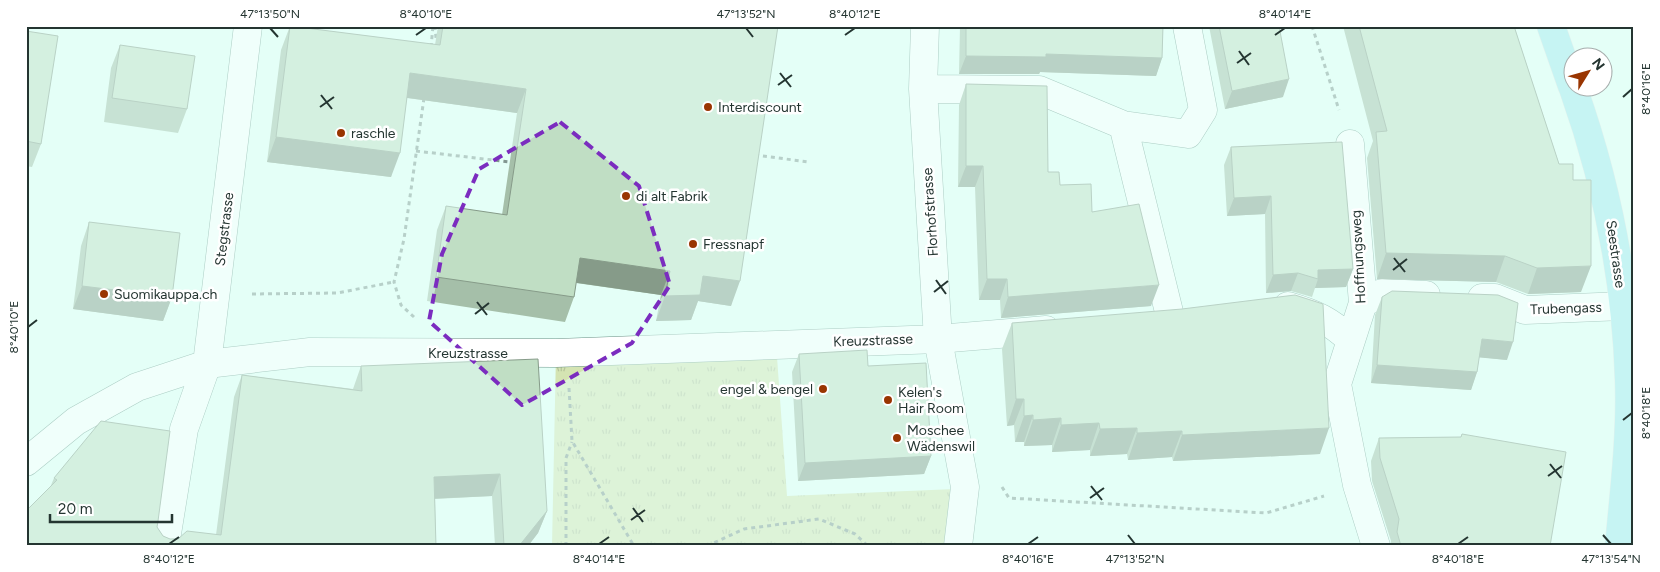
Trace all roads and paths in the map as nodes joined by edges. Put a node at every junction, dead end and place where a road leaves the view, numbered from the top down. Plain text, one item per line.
1 (248, 26) edge
2 (434, 26) edge
3 (925, 26) edge
4 (1187, 26) edge
5 (1312, 26) edge
6 (1551, 26) edge
7 (436, 38) dead end
8 (430, 56) edge
9 (1562, 56) edge
10 (923, 89) junction
11 (425, 93) edge
12 (1576, 98) edge
13 (1123, 125) junction
14 (1350, 144) joint
15 (416, 151) junction
16 (754, 155) edge
17 (510, 162) dead end
18 (809, 162) dead end
19 (394, 282) junction
20 (216, 294) junction
21 (1363, 303) junction
22 (1623, 306) junction
23 (1267, 308) edge
24 (1200, 317) edge
25 (1171, 320) junction
26 (419, 321) dead end
27 (1142, 322) edge
28 (1074, 328) edge
29 (938, 338) junction
30 (1351, 340) junction
31 (556, 353) junction
32 (207, 364) junction
33 (1631, 381) edge
34 (572, 441) junction
35 (26, 462) edge
36 (965, 487) junction
37 (1330, 494) dead end
38 (165, 546) edge
39 (566, 546) edge
40 (634, 546) edge
41 (707, 546) edge
42 (868, 546) edge
43 (958, 546) edge
44 (1376, 546) edge
45 (1619, 546) edge

1 - 20 street, Stegstrasse
2 - 7 path
2 - 8 path
3 - 10 street, Florhofstrasse
4 - 13 street
5 - 14 path
6 - 9 main road, Seestrasse
10 - 13 street
10 - 29 street, Florhofstrasse
11 - 15 path
12 - 22 main road, Seestrasse
13 - 25 street
14 - 21 street, Hoffnungsweg
15 - 17 path
15 - 19 path
16 - 18 path
19 - 20 path
19 - 26 path
20 - 32 street, Stegstrasse
21 - 22 street, Trubengass
21 - 30 street, Hoffnungsweg
22 - 33 main road, Seestrasse
23 - 30 street
24 - 25 street
25 - 27 street
28 - 29 street
29 - 31 street, Kreuzstrasse
29 - 36 street, Florhofstrasse
30 - 44 street, Hoffnungsweg
31 - 32 street, Kreuzstrasse
31 - 34 path
32 - 35 street, Kreuzstrasse
32 - 38 street, Stegstrasse
33 - 45 main road, Seestrasse
34 - 39 path
34 - 40 path
36 - 37 path
36 - 43 street, Florhofstrasse
41 - 42 path

